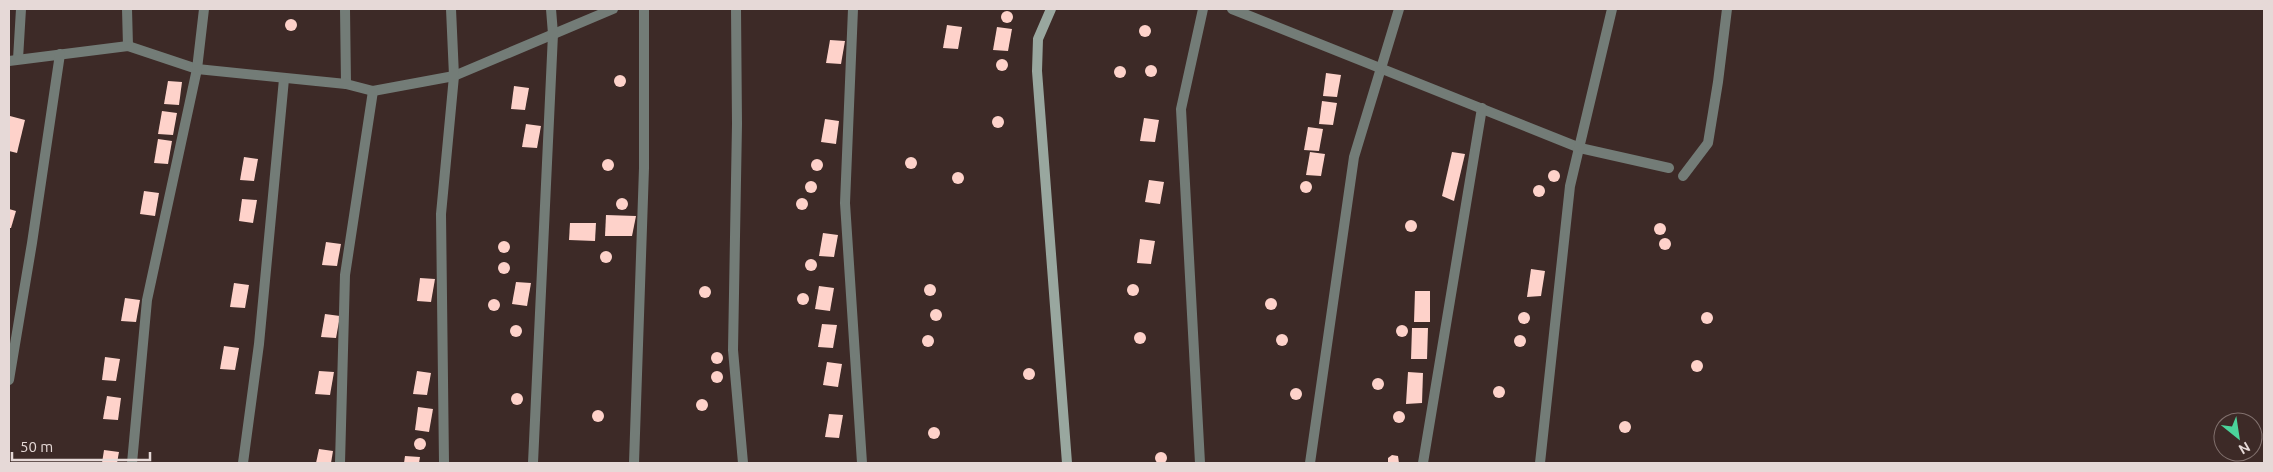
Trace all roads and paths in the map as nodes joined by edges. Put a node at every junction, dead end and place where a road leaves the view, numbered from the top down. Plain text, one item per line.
1 (21, 9) edge
2 (127, 9) edge
3 (204, 9) edge
4 (345, 9) edge
5 (451, 9) edge
6 (551, 9) edge
7 (614, 9) edge
8 (644, 9) edge
9 (736, 9) edge
10 (853, 9) edge
11 (1051, 9) edge
12 (1203, 9) edge
13 (1232, 9) edge
14 (1399, 9) edge
15 (1612, 9) edge
16 (1727, 9) edge
17 (553, 34) junction
18 (128, 46) junction
19 (60, 54) junction
20 (14, 60) edge
21 (1381, 68) junction
22 (197, 69) junction
23 (454, 76) junction
24 (284, 79) junction
25 (346, 84) junction
26 (373, 91) junction
27 (1482, 108) junction
28 (1580, 148) junction
29 (1669, 168) dead end
30 (1683, 176) dead end
31 (9, 380) edge
32 (132, 463) edge
33 (243, 463) edge
34 (340, 463) edge
35 (444, 463) edge
36 (533, 463) edge
37 (634, 463) edge
38 (743, 463) edge
39 (862, 463) edge
40 (1067, 463) edge
41 (1200, 463) edge
42 (1310, 463) edge
43 (1423, 463) edge
44 (1540, 463) edge

1 - 20 street
2 - 18 street
3 - 22 street
4 - 25 street
5 - 23 street
6 - 17 street
7 - 17 street
8 - 37 street
9 - 38 street
10 - 39 street
11 - 40 street
12 - 41 street
13 - 21 street
14 - 21 street
15 - 28 street
16 - 30 street
17 - 23 street
17 - 36 street
18 - 19 street
18 - 22 street
19 - 20 street
19 - 31 street
21 - 27 street
21 - 42 street
22 - 24 street
22 - 32 street
23 - 26 street
23 - 35 street
24 - 25 street
24 - 33 street
25 - 26 street
26 - 34 street
27 - 28 street
27 - 43 street
28 - 29 street
28 - 44 street

